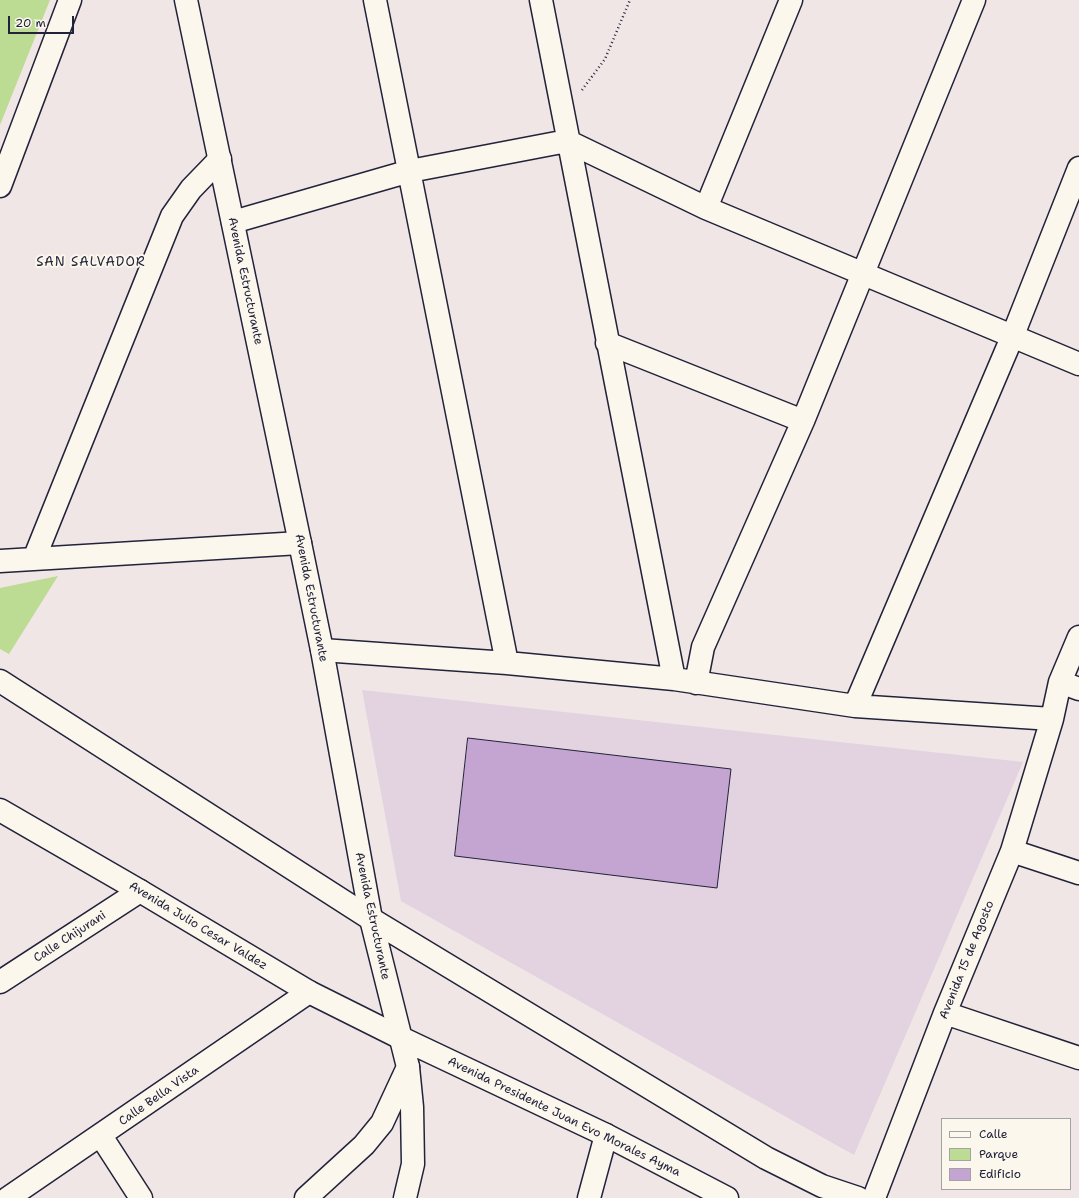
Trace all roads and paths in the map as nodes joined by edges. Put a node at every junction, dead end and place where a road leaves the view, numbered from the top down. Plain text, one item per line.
1 (70, 0) edge
2 (186, 0) edge
3 (374, 0) edge
4 (540, 0) edge
5 (630, 0) edge
6 (791, 0) edge
7 (974, 0) edge
8 (563, 108) junction
9 (567, 141) junction
10 (220, 159) junction
11 (1079, 168) edge
12 (410, 171) junction
13 (0, 186) edge
14 (706, 208) junction
15 (233, 222) junction
16 (862, 273) junction
17 (1013, 335) junction
18 (607, 343) junction
19 (1079, 364) edge
20 (803, 421) junction
21 (300, 543) junction
22 (34, 559) junction
23 (0, 561) edge
24 (1079, 637) edge
25 (322, 650) junction
26 (506, 663) junction
27 (674, 679) junction
28 (0, 681) edge
29 (696, 683) junction
30 (1070, 685) edge
31 (855, 706) junction
32 (1052, 719) junction
33 (0, 810) edge
34 (1012, 850) junction
35 (1079, 873) edge
36 (140, 891) junction
37 (371, 919) junction
38 (0, 982) edge
39 (309, 992) junction
40 (945, 1013) junction
41 (399, 1037) junction
42 (1079, 1058) edge
43 (408, 1067) junction
44 (606, 1135) junction
45 (101, 1136) junction
46 (8, 1198) edge
47 (140, 1198) edge
48 (306, 1198) edge
49 (405, 1198) edge
50 (589, 1198) edge
51 (727, 1198) edge
52 (858, 1198) edge
53 (874, 1198) edge

1 - 13 street
2 - 10 street, Avenida Estructurante
3 - 12 street
4 - 8 street
5 - 8 path
6 - 14 street
7 - 16 street
8 - 9 street
9 - 12 street
9 - 14 street
9 - 18 street
10 - 15 street, Avenida Estructurante
10 - 22 street
11 - 17 street
12 - 15 street
12 - 26 street
14 - 16 street
15 - 21 street, Avenida Estructurante
16 - 17 street
16 - 20 street
17 - 19 street
17 - 31 street
18 - 20 street
18 - 27 street
20 - 29 street
21 - 22 street
21 - 25 street, Avenida Estructurante
22 - 23 street
24 - 30 street, Avenida 15 de Agosto
25 - 26 street
25 - 37 street, Avenida Estructurante
26 - 27 street
27 - 29 street
28 - 37 street
29 - 31 street
30 - 32 street, Avenida 15 de Agosto
31 - 32 street
32 - 34 street, Avenida 15 de Agosto
33 - 36 street, Avenida Julio Cesar Valdez
34 - 35 street
34 - 40 street, Avenida 15 de Agosto
36 - 38 street, Calle Chijurani
36 - 39 street, Avenida Julio Cesar Valdez
37 - 41 street, Avenida Estructurante
37 - 52 street
39 - 41 street, Avenida Julio Cesar Valdez
39 - 45 street, Calle Bella Vista
40 - 42 street
40 - 53 street, Avenida 15 de Agosto
41 - 43 street, Avenida Estructurante
41 - 44 street, Avenida Presidente Juan Evo Morales Ayma
43 - 48 street
43 - 49 street, Avenida Estructurante
44 - 50 street
44 - 51 street, Avenida Presidente Juan Evo Morales Ayma
45 - 46 street, Calle Bella Vista
45 - 47 street

